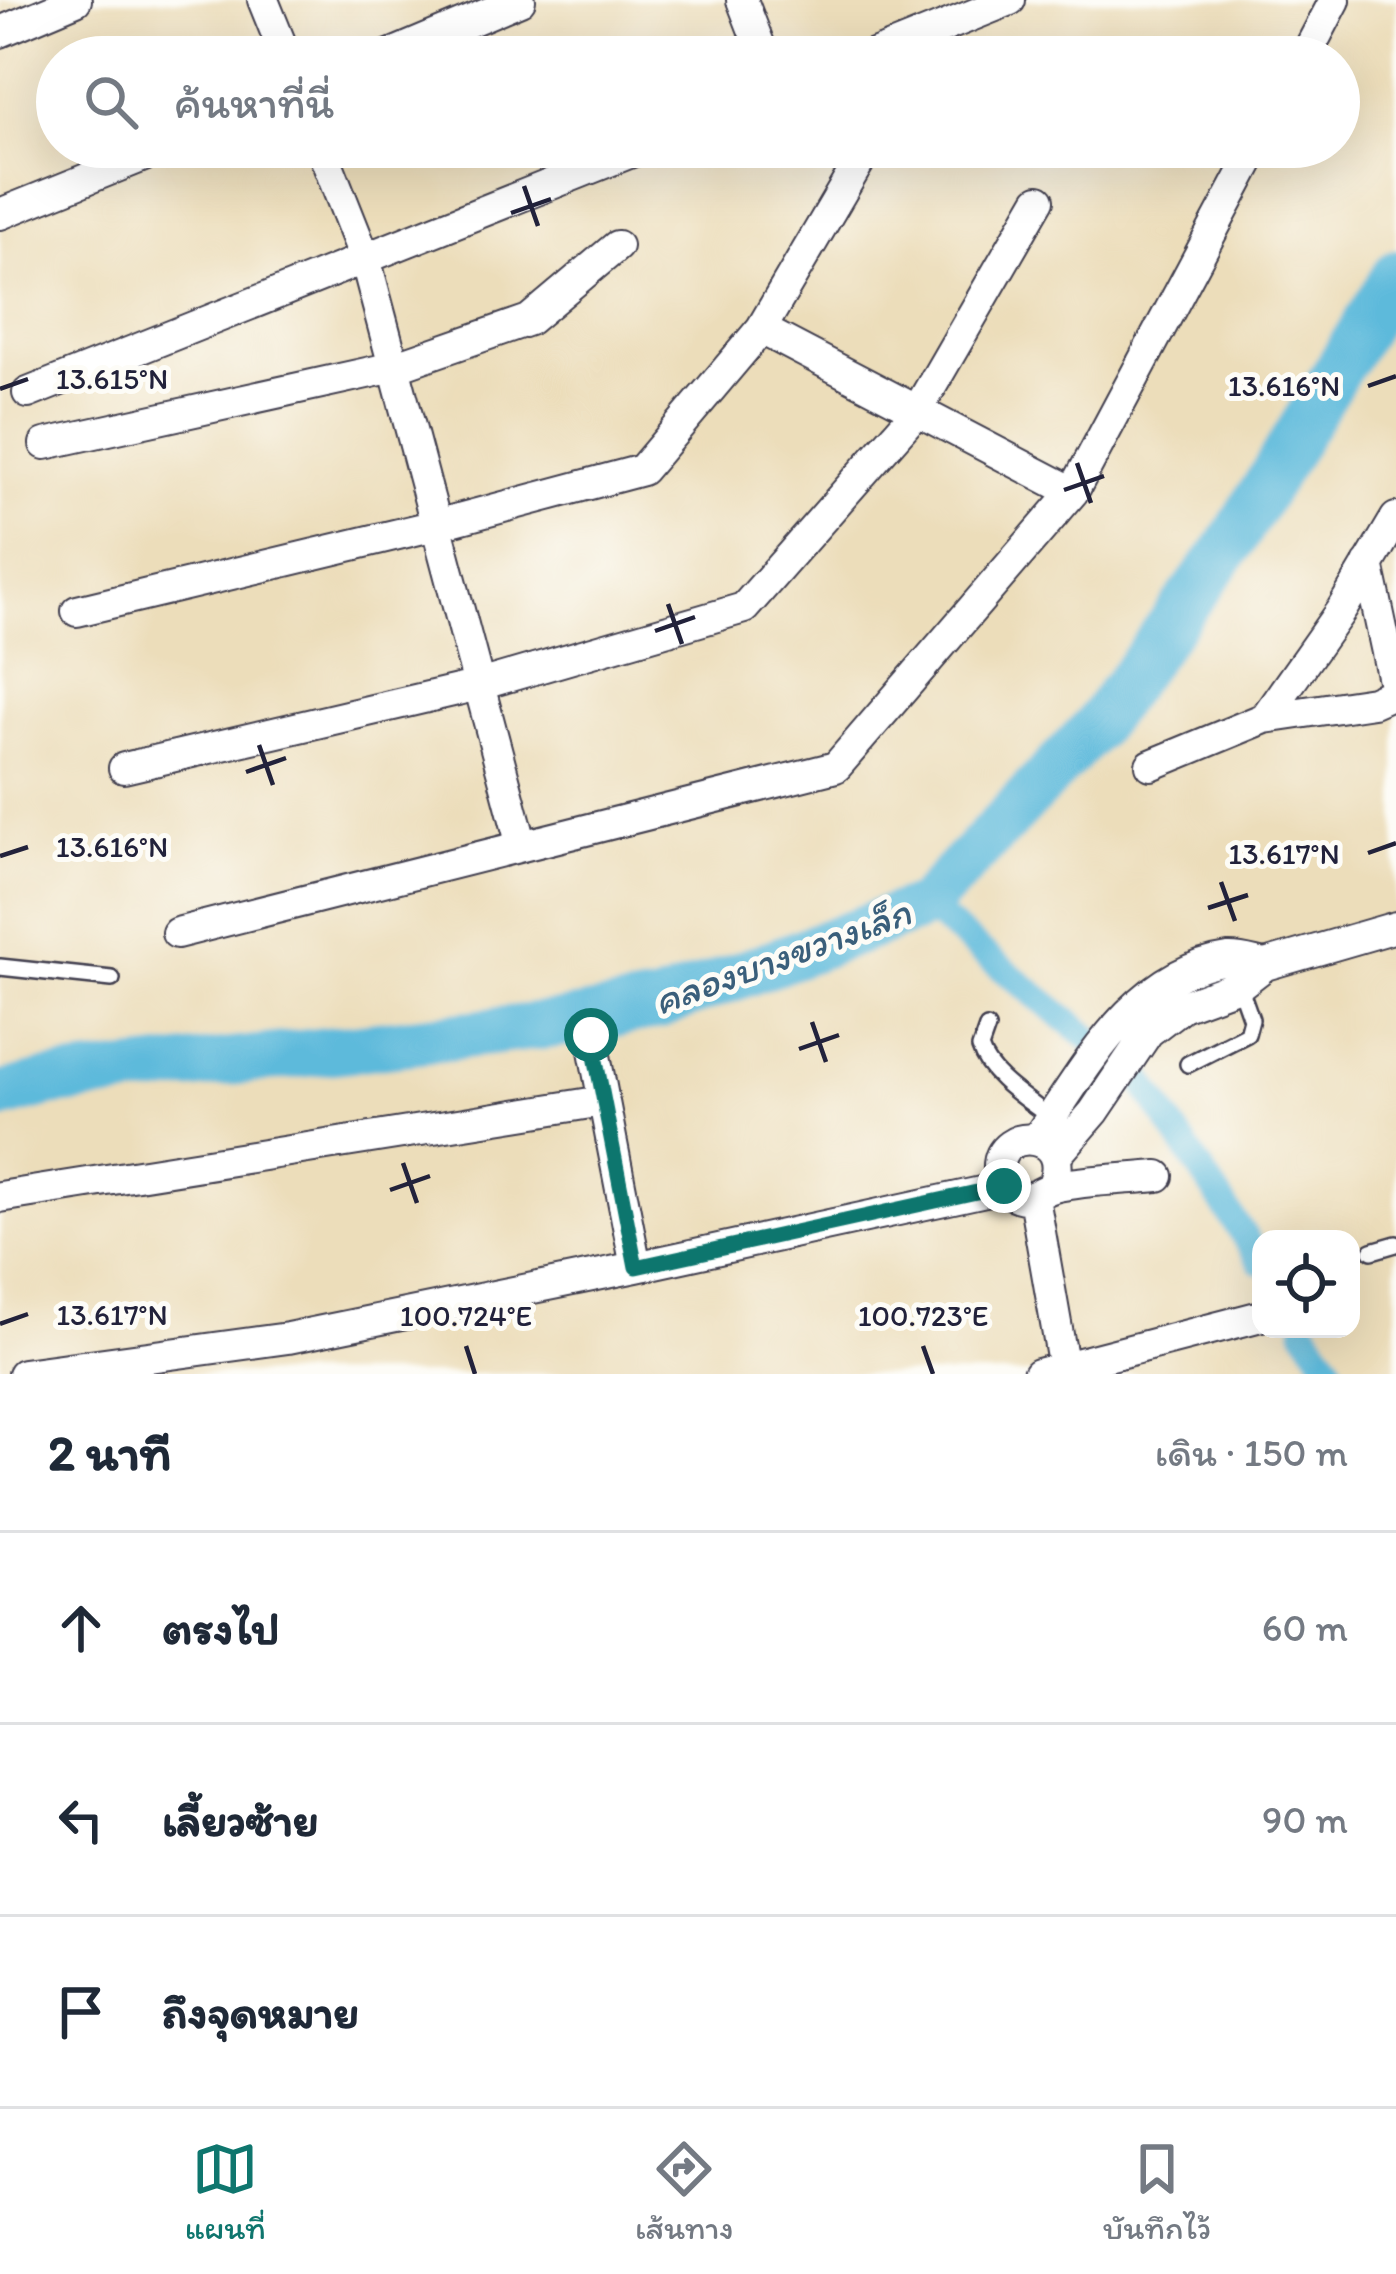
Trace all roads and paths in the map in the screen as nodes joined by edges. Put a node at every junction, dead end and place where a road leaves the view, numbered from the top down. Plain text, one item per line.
1 (76, 0) edge
2 (263, 0) edge
3 (520, 0) edge
4 (742, 0) edge
5 (1010, 0) edge
6 (1335, 0) edge
7 (0, 32) edge
8 (278, 36) edge
9 (435, 36) edge
10 (756, 36) edge
11 (921, 36) edge
12 (1316, 36) edge
13 (114, 168) edge
14 (330, 168) edge
15 (591, 168) edge
16 (856, 168) edge
17 (1246, 168) edge
18 (1039, 200) dead end
19 (0, 214) edge
20 (617, 246) dead end
21 (365, 258) junction
22 (761, 329) junction
23 (394, 367) junction
24 (28, 393) dead end
25 (917, 411) junction
26 (45, 444) dead end
27 (1072, 492) junction
28 (1396, 518) edge
29 (436, 525) junction
30 (1368, 564) junction
31 (77, 611) dead end
32 (479, 685) junction
33 (1265, 718) junction
34 (1151, 765) dead end
35 (124, 768) dead end
36 (521, 846) junction
37 (1396, 928) edge
38 (177, 933) dead end
39 (0, 967) edge
40 (1235, 972) junction
41 (112, 979) dead end
42 (987, 1028) dead end
43 (591, 1035) dead end
44 (1188, 1064) dead end
45 (603, 1101) junction
46 (1046, 1160) junction
47 (1159, 1176) dead end
48 (1004, 1186) junction
49 (0, 1197) edge
50 (1396, 1244) edge
51 (1372, 1251) dead end
52 (636, 1267) junction
53 (1252, 1318) edge
54 (1051, 1371) edge
55 (23, 1374) edge

1 - 7 street
2 - 8 street
3 - 9 street
4 - 10 street
5 - 11 street
6 - 12 street
13 - 19 street
14 - 21 street
15 - 21 street
16 - 22 street
17 - 27 street
18 - 25 street
20 - 23 street
21 - 23 street
21 - 24 street
22 - 25 street
22 - 29 street
23 - 26 street
23 - 29 street
25 - 27 street
25 - 32 street
27 - 36 street
28 - 30 street
29 - 31 street
29 - 32 street
30 - 33 street
30 - 33 street
32 - 35 street
32 - 36 street
33 - 34 street
36 - 38 street
37 - 40 street
39 - 41 lane
40 - 44 lane
40 - 46 street
42 - 46 lane
43 - 45 street
45 - 49 street
45 - 52 street
46 - 47 street
46 - 48 street
46 - 48 street
46 - 54 street
48 - 52 street
50 - 51 lane
52 - 55 street
53 - 54 street

